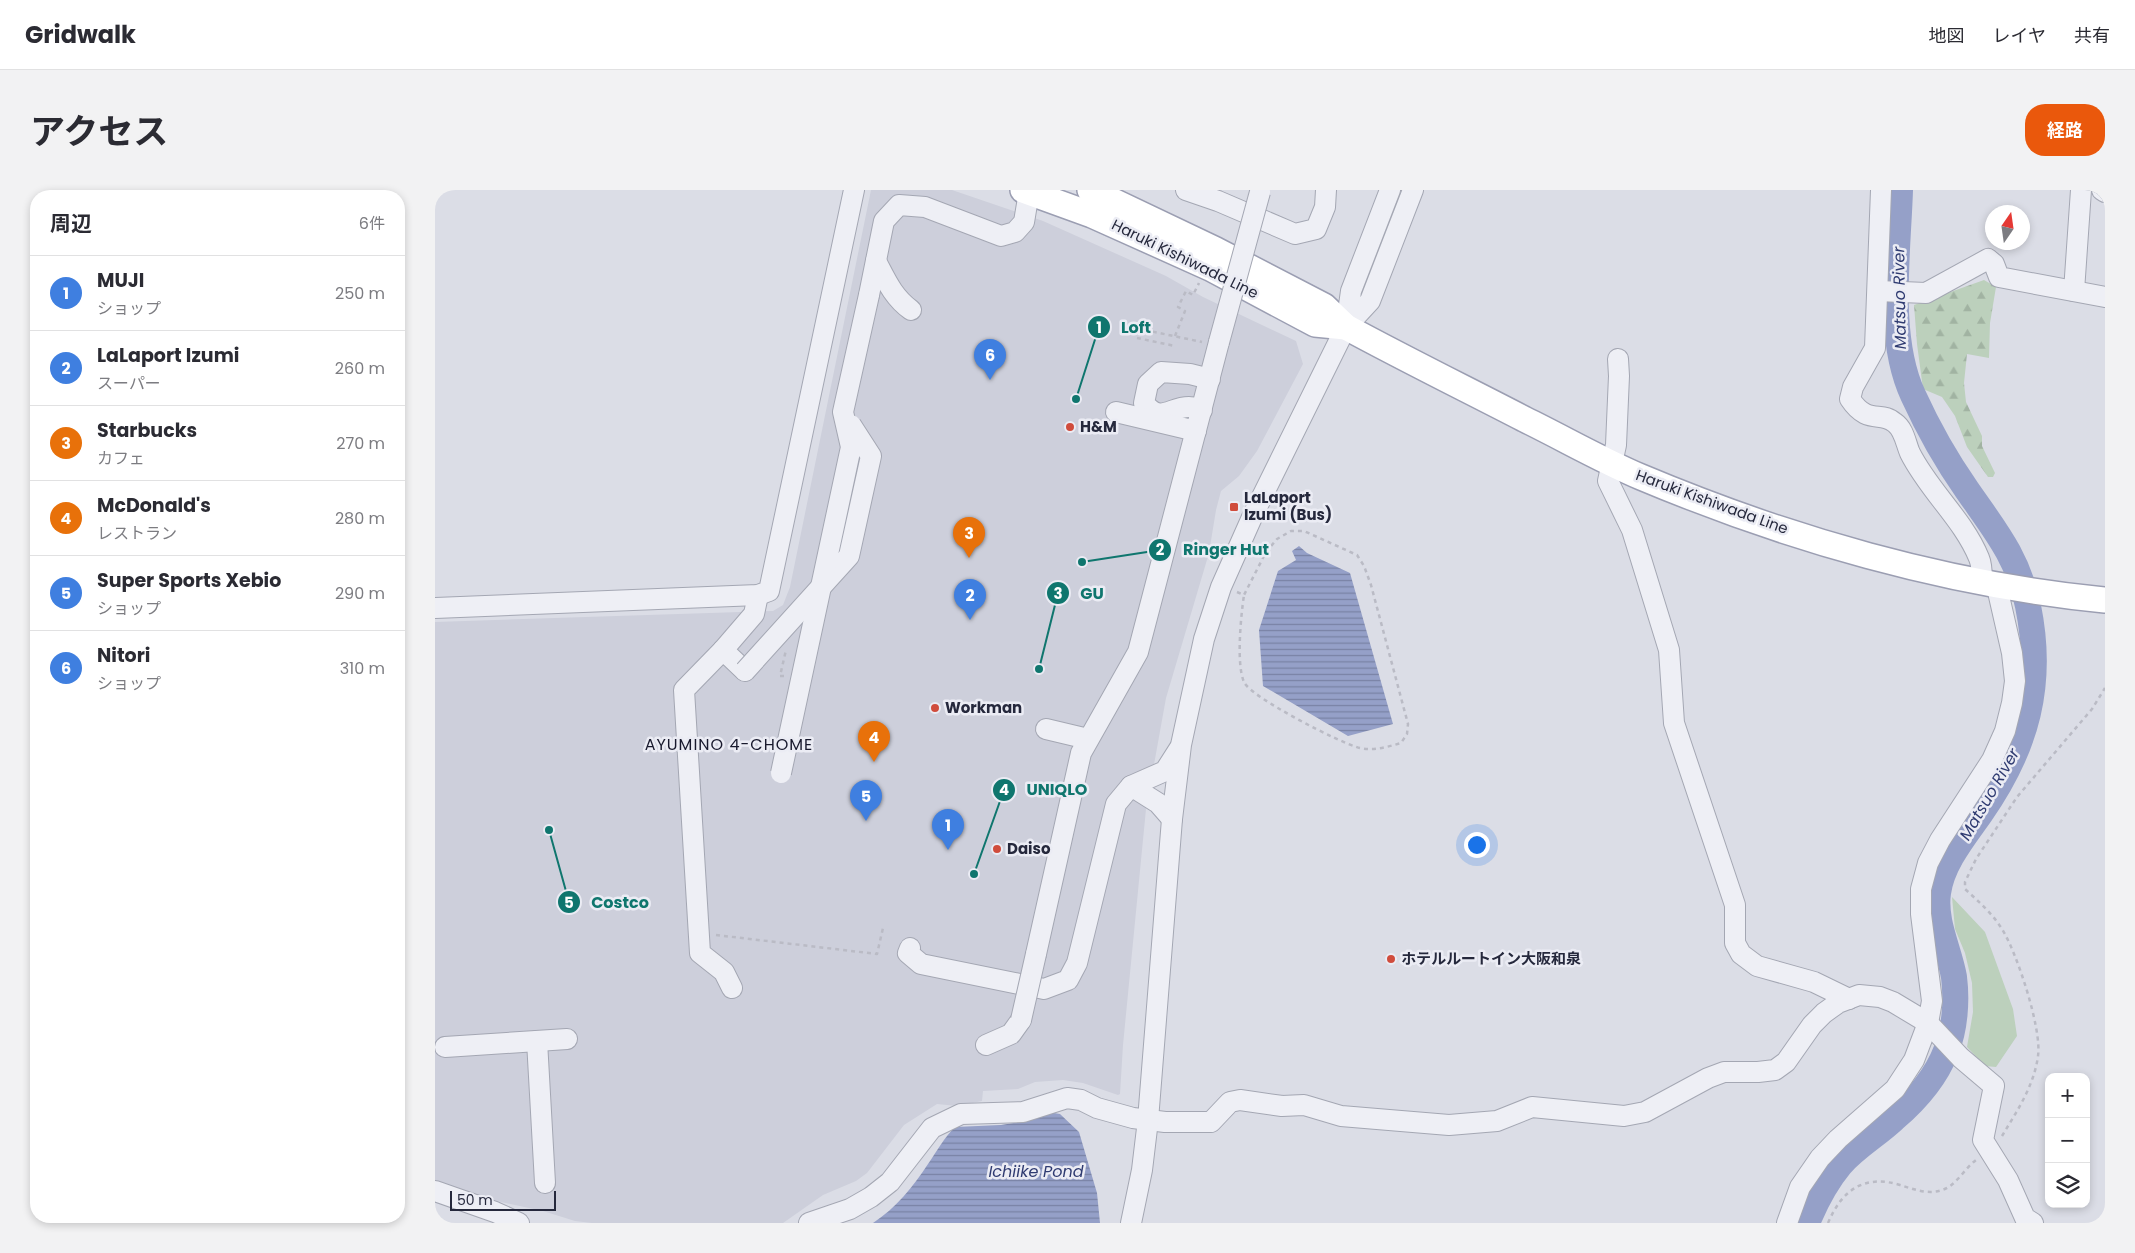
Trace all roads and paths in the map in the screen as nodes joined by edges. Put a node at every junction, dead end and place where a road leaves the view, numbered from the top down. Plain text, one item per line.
1 (854, 190) edge
2 (1090, 190) edge
3 (1186, 190) edge
4 (1326, 190) edge
5 (1390, 190) edge
6 (1413, 190) edge
7 (1881, 190) edge
8 (2081, 190) edge
9 (1026, 191) edge
10 (1260, 191) edge
11 (876, 261) junction
12 (1201, 280) dead end
13 (1880, 291) junction
14 (2074, 291) junction
15 (2105, 297) edge
16 (911, 310) dead end
17 (1346, 327) junction
18 (1145, 330) dead end
19 (1175, 336) junction
20 (1137, 338) dead end
21 (1213, 342) junction
22 (1175, 346) dead end
23 (1618, 359) dead end
24 (1209, 378) junction
25 (1202, 410) junction
26 (843, 412) junction
27 (1116, 412) dead end
28 (1195, 430) junction
29 (1611, 463) junction
30 (1995, 583) junction
31 (1221, 587) junction
32 (758, 595) junction
33 (1244, 595) junction
34 (2099, 599) edge
35 (435, 608) edge
36 (723, 650) junction
37 (2105, 688) edge
38 (1046, 730) dead end
39 (1088, 739) junction
40 (1181, 745) junction
41 (781, 773) dead end
42 (1131, 786) junction
43 (1172, 819) junction
44 (883, 928) dead end
45 (714, 935) dead end
46 (909, 948) dead end
47 (732, 988) dead end
48 (1849, 999) junction
49 (1928, 1023) junction
50 (567, 1039) dead end
51 (537, 1041) junction
52 (985, 1045) dead end
53 (445, 1046) dead end
54 (1148, 1120) junction
55 (1989, 1150) junction
56 (545, 1184) dead end
57 (435, 1191) edge
58 (519, 1223) edge
59 (809, 1223) edge
60 (1131, 1223) edge
61 (1787, 1223) edge
62 (1828, 1223) edge
63 (2033, 1223) edge

1 - 32 street
2 - 17 main road, Haruki Kishiwada Line
3 - 4 street
5 - 17 street
6 - 17 street
7 - 13 street
8 - 14 street
9 - 11 street
9 - 17 main road, Haruki Kishiwada Line
10 - 21 street, bridge
11 - 16 street
11 - 26 street, bridge
12 - 19 path
13 - 14 street
13 - 30 street
14 - 15 street
17 - 29 main road, Haruki Kishiwada Line
17 - 31 street
18 - 19 path
19 - 21 path
20 - 22 path
21 - 24 street
23 - 29 street
24 - 25 street
24 - 25 street
25 - 28 street
26 - 36 street, bridge
26 - 41 street, bridge
27 - 28 street
28 - 39 street
29 - 30 main road, Haruki Kishiwada Line
29 - 48 street
30 - 34 main road, Haruki Kishiwada Line
30 - 49 street
31 - 33 path
31 - 40 street
32 - 35 street
32 - 36 street
33 - 33 path
36 - 47 street
37 - 55 path
38 - 39 street
39 - 52 street, bridge
40 - 42 street
40 - 43 street
42 - 43 street
42 - 46 street
43 - 54 street
44 - 45 path
48 - 49 street
48 - 54 street
49 - 55 street
49 - 61 street
50 - 51 street
51 - 53 street
51 - 56 street
54 - 59 street
54 - 60 street
55 - 62 path
55 - 63 street
57 - 58 street

